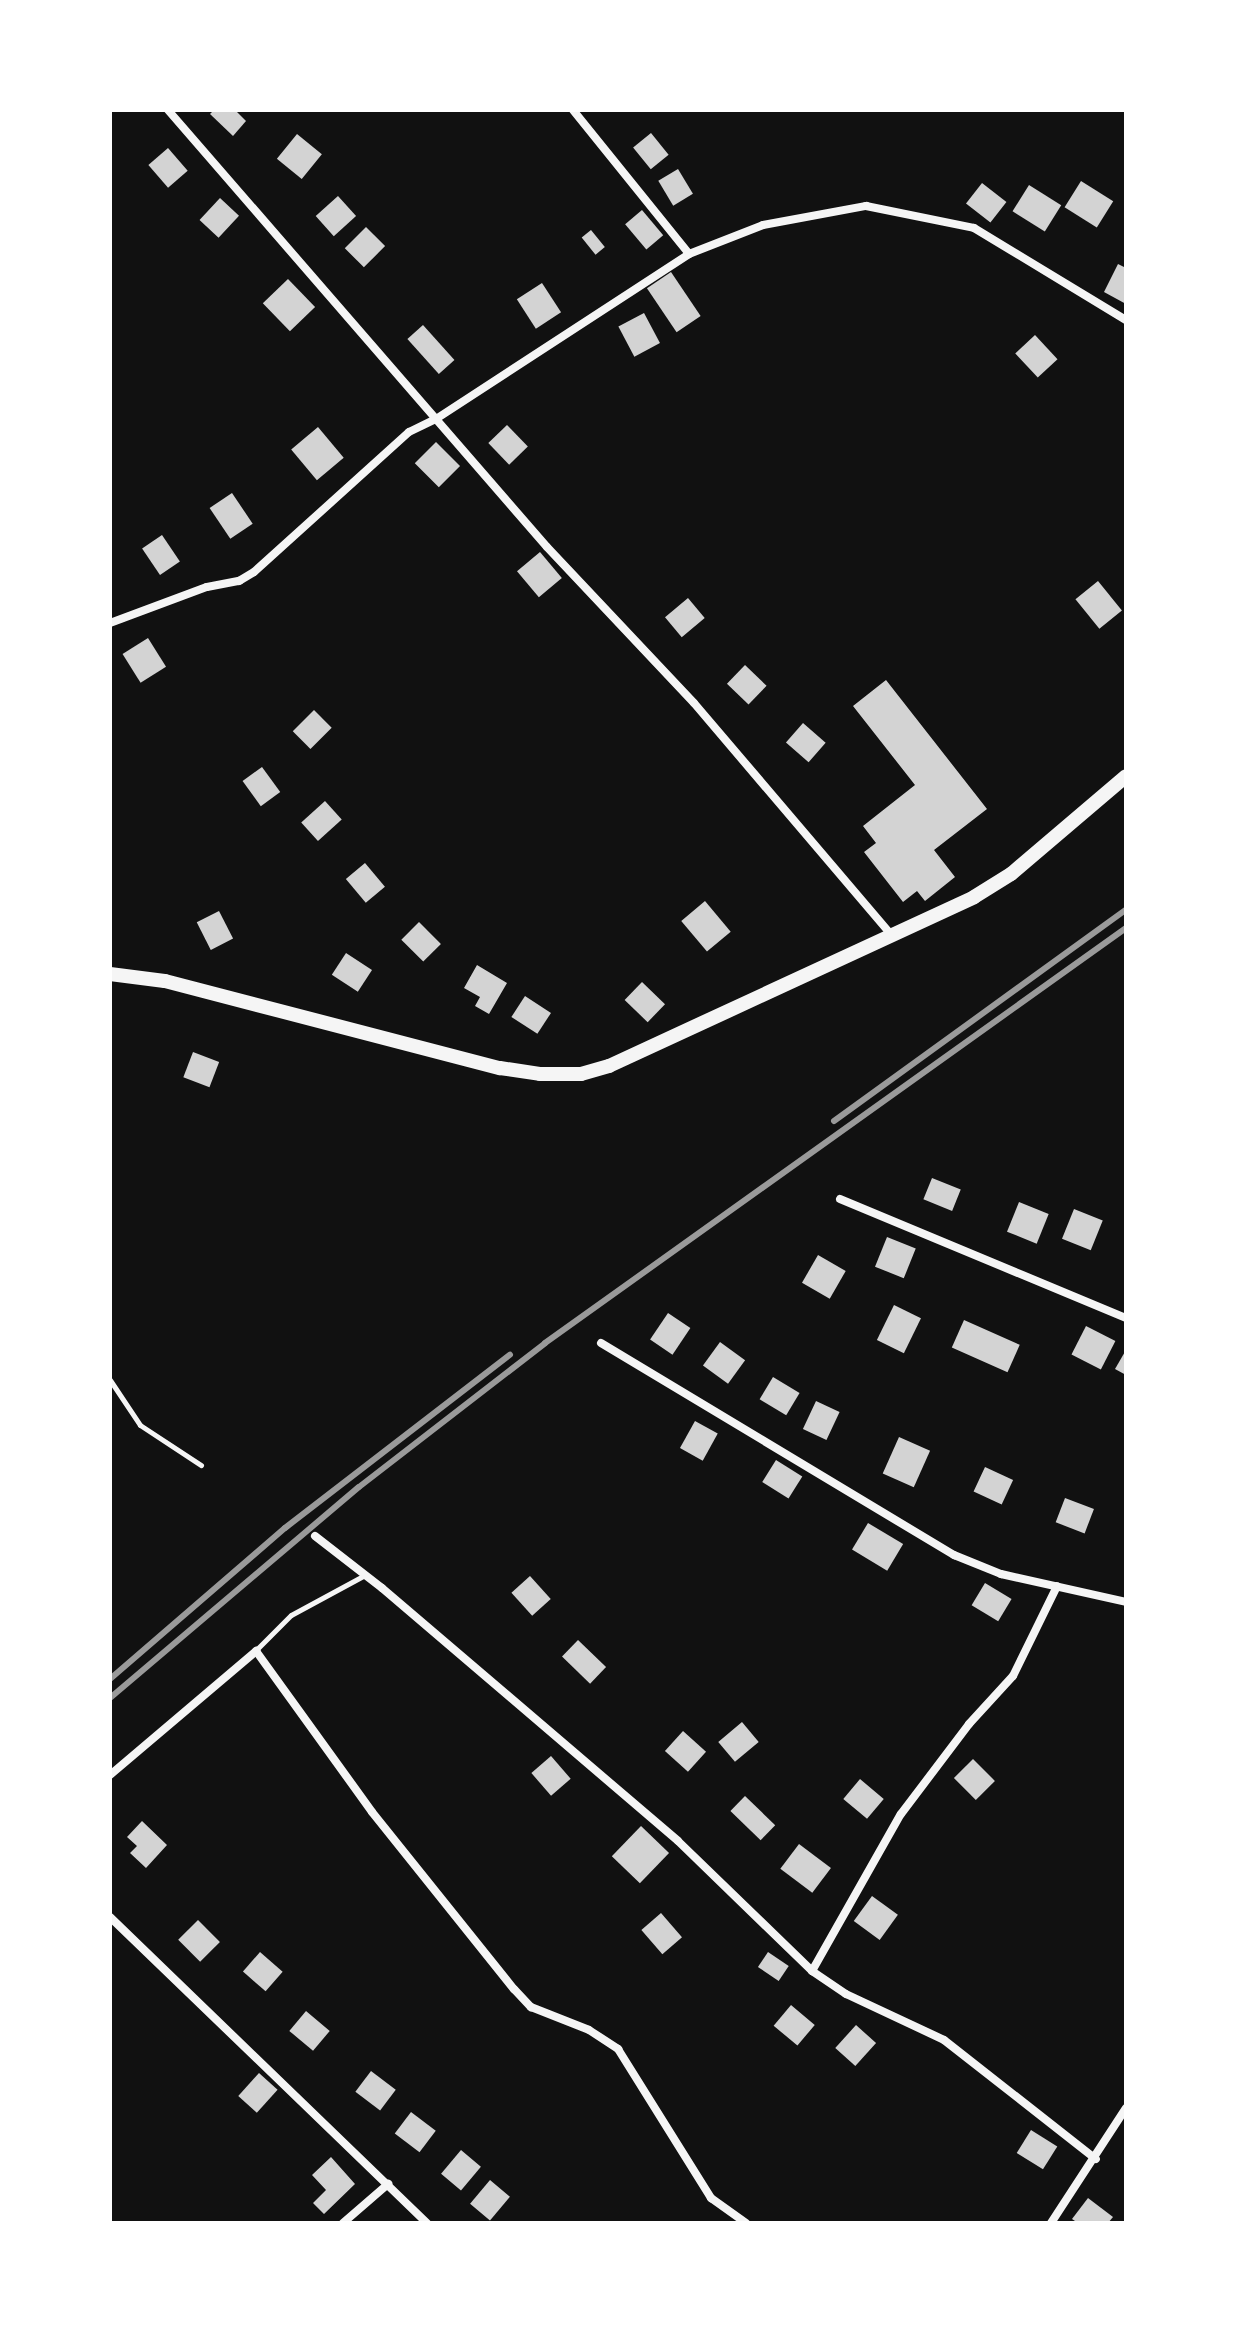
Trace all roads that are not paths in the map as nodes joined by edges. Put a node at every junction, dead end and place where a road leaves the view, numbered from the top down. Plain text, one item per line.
1 (168, 110) edge
2 (573, 110) edge
3 (689, 254) junction
4 (1126, 320) edge
5 (436, 419) junction
6 (110, 623) edge
7 (1126, 776) edge
8 (892, 937) junction
9 (110, 974) edge
10 (840, 1199) dead end
11 (1126, 1318) edge
12 (601, 1343) dead end
13 (110, 1380) edge
14 (201, 1465) dead end
15 (315, 1536) dead end
16 (365, 1575) junction
17 (1057, 1586) junction
18 (1126, 1602) edge
19 (256, 1651) junction
20 (110, 1775) edge
21 (110, 1917) edge
22 (812, 1971) junction
23 (1126, 2108) edge
24 (1096, 2159) junction
25 (388, 2184) junction
26 (343, 2223) edge
27 (427, 2223) edge
28 (746, 2223) edge
29 (1051, 2223) edge

1 - 5 street
2 - 3 street
3 - 4 street
3 - 5 street
5 - 6 street
5 - 8 street
7 - 8 main road
8 - 9 main road
10 - 11 street
12 - 17 street
13 - 14 lane
15 - 16 street
16 - 19 lane
16 - 22 street
17 - 18 street
17 - 22 street
19 - 20 street
19 - 28 street
21 - 25 street
22 - 24 street
23 - 24 street
24 - 29 street
25 - 26 street
25 - 27 street

